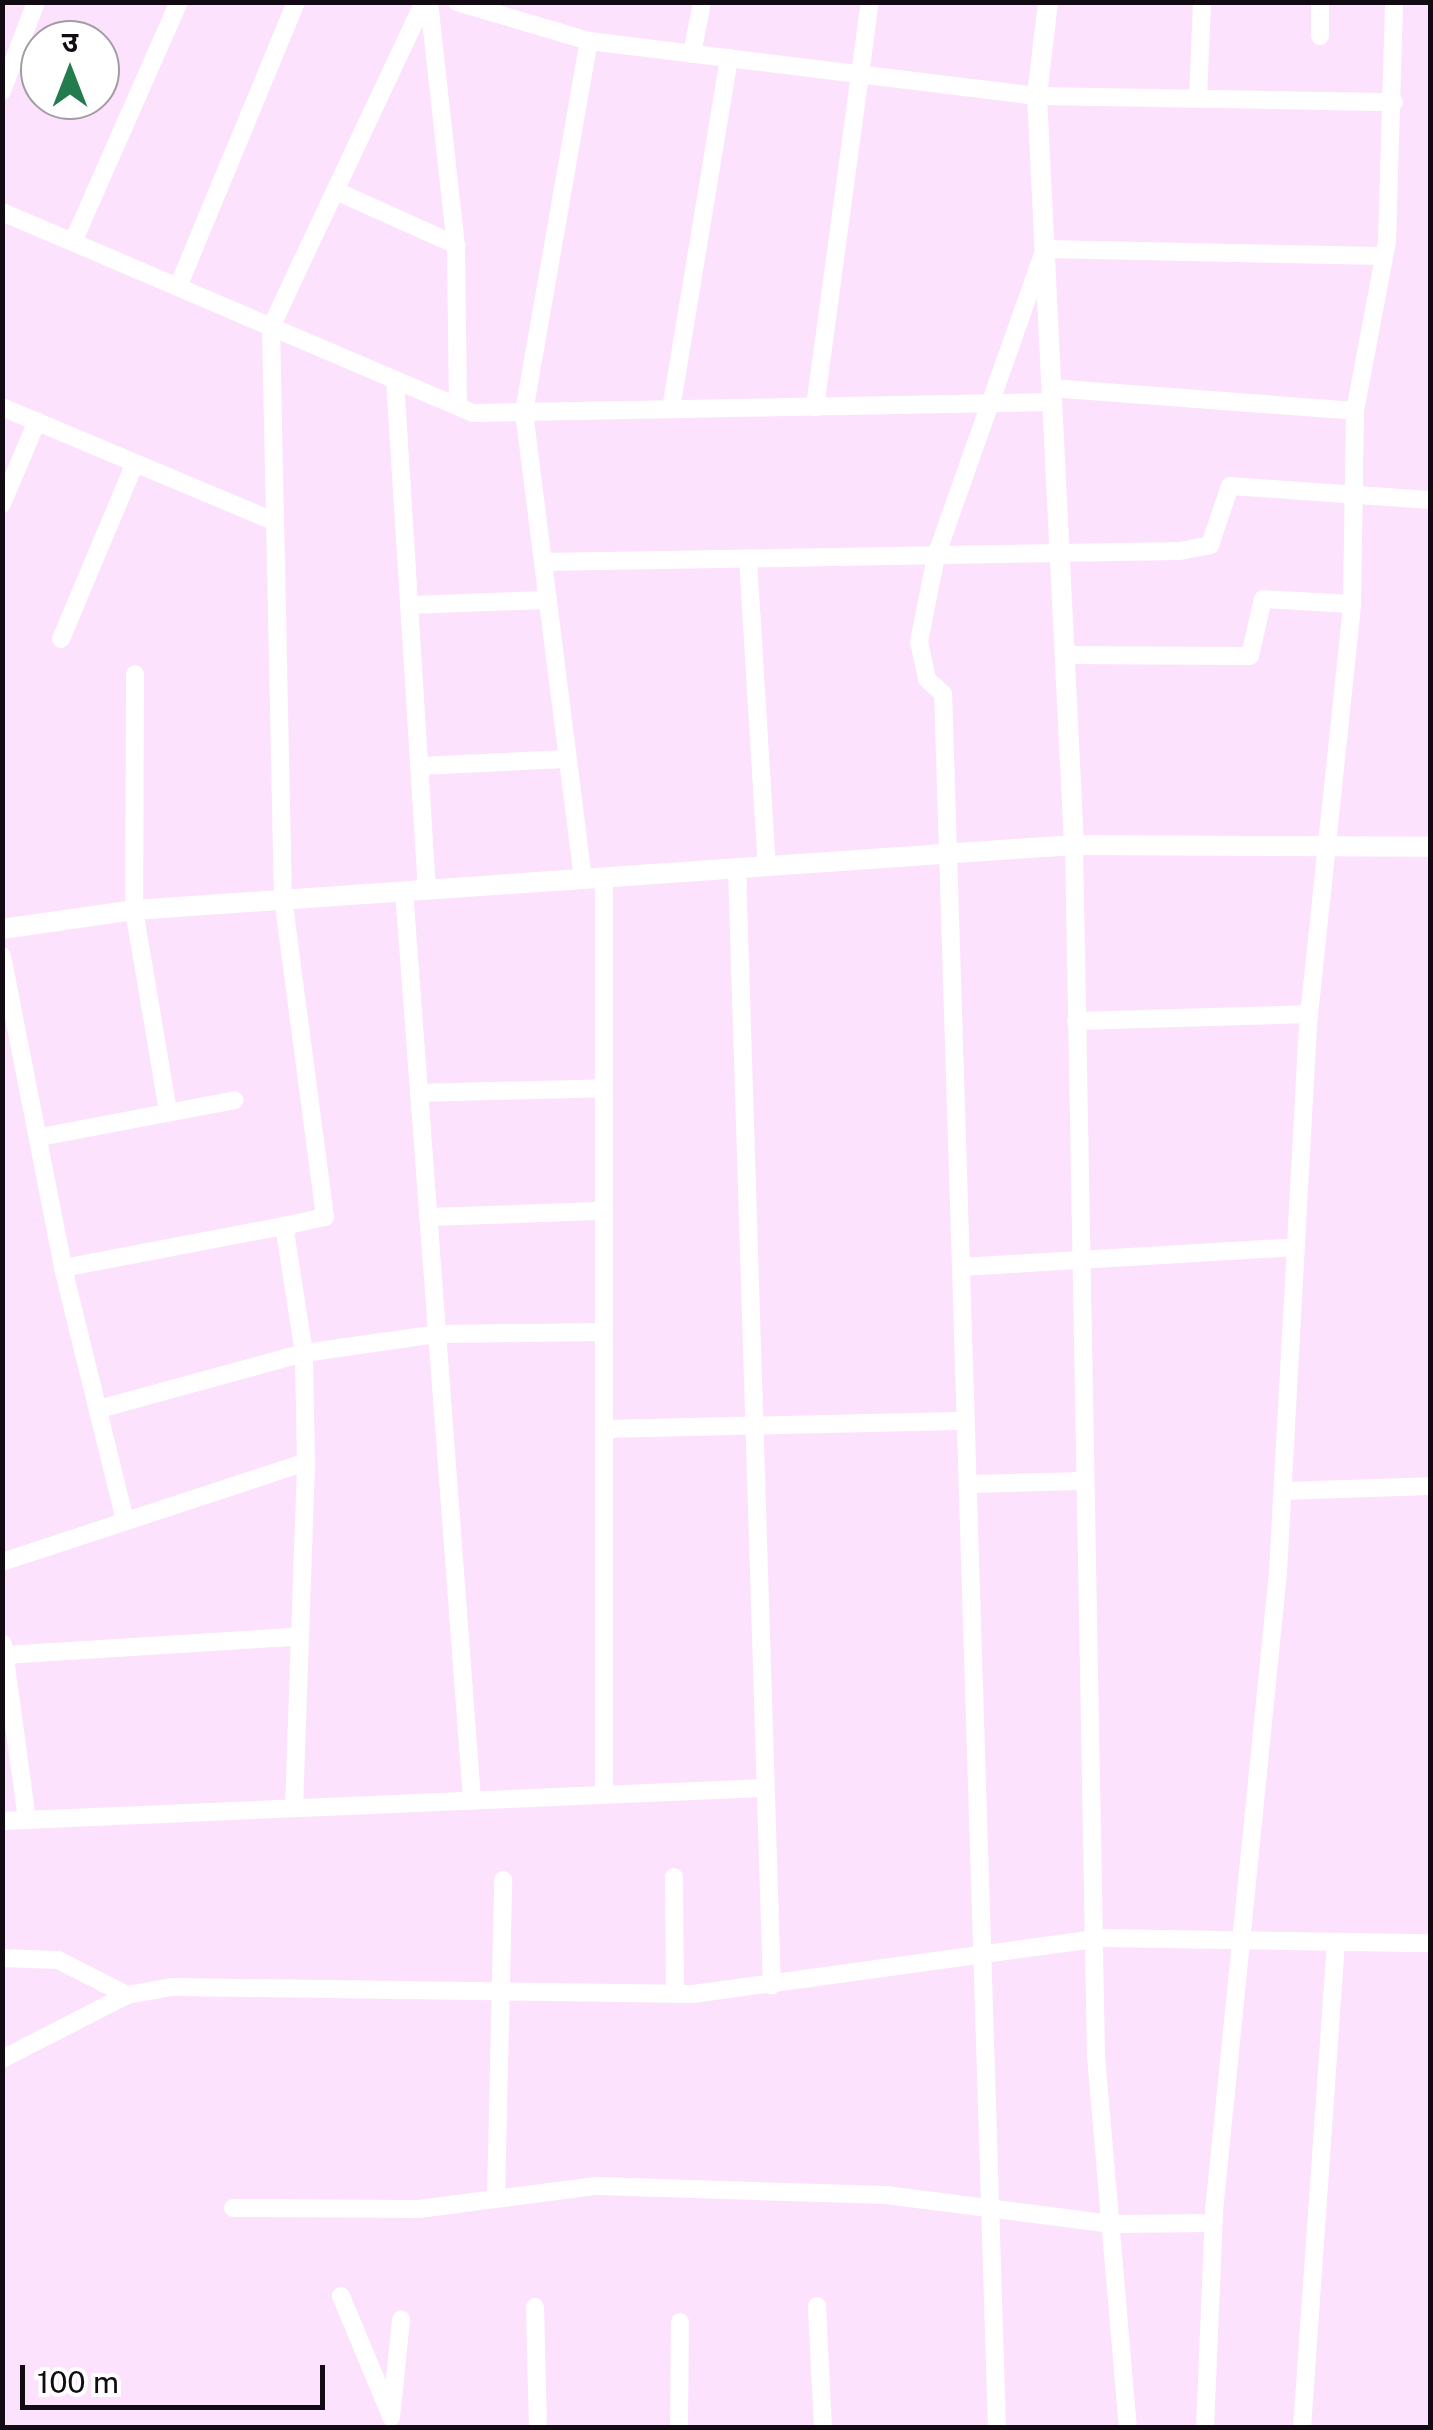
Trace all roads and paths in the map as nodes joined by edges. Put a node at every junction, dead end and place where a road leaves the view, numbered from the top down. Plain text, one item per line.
1 (36, 2) edge
2 (179, 2) edge
3 (296, 2) edge
4 (426, 2) edge
5 (458, 2) edge
6 (702, 2) edge
7 (870, 2) edge
8 (1048, 2) edge
9 (1202, 2) edge
10 (1320, 2) edge
11 (1394, 2) edge
12 (1320, 36) dead end
13 (589, 41) junction
14 (692, 54) junction
15 (730, 58) junction
16 (860, 75) junction
17 (2, 91) edge
18 (1037, 96) junction
19 (1198, 98) junction
20 (1394, 102) junction
21 (336, 191) junction
22 (2, 212) edge
23 (74, 242) junction
24 (456, 246) junction
25 (1045, 250) junction
26 (1384, 256) junction
27 (178, 287) junction
28 (271, 327) junction
29 (395, 380) junction
30 (1052, 395) junction
31 (986, 404) junction
32 (458, 405) junction
33 (2, 407) edge
34 (816, 407) junction
35 (672, 409) junction
36 (1355, 411) junction
37 (524, 412) junction
38 (37, 421) junction
39 (135, 463) junction
40 (1354, 493) junction
41 (1430, 500) edge
42 (2, 504) edge
43 (275, 522) junction
44 (1060, 555) junction
45 (936, 556) junction
46 (748, 559) junction
47 (543, 562) junction
48 (548, 600) junction
49 (1352, 604) junction
50 (409, 605) junction
51 (61, 638) dead end
52 (1065, 655) junction
53 (135, 674) dead end
54 (566, 758) junction
55 (419, 766) junction
56 (1074, 845) junction
57 (1334, 846) junction
58 (1430, 847) edge
59 (948, 854) junction
60 (767, 866) junction
61 (737, 868) junction
62 (594, 878) junction
63 (426, 890) junction
64 (404, 891) junction
65 (283, 900) junction
66 (134, 910) junction
67 (2, 928) edge
68 (2, 956) edge
69 (1309, 1014) junction
70 (1076, 1020) junction
71 (604, 1088) junction
72 (419, 1093) junction
73 (235, 1100) dead end
74 (168, 1111) junction
75 (40, 1136) junction
76 (604, 1211) junction
77 (428, 1217) junction
78 (284, 1226) junction
79 (1295, 1247) junction
80 (1080, 1260) junction
81 (961, 1267) junction
82 (63, 1268) junction
83 (604, 1332) junction
84 (437, 1334) junction
85 (304, 1353) junction
86 (99, 1409) junction
87 (966, 1421) junction
88 (754, 1426) junction
89 (604, 1429) junction
90 (306, 1462) junction
91 (1083, 1481) junction
92 (971, 1484) junction
93 (1430, 1486) edge
94 (1283, 1491) junction
95 (125, 1521) junction
96 (2, 1562) edge
97 (295, 1637) junction
98 (4, 1650) edge
99 (765, 1788) junction
100 (604, 1795) junction
101 (472, 1800) junction
102 (294, 1808) junction
103 (27, 1819) junction
104 (2, 1822) edge
105 (674, 1876) dead end
106 (503, 1880) dead end
107 (1100, 1938) junction
108 (1243, 1940) junction
109 (1430, 1943) edge
110 (1336, 1945) junction
111 (982, 1953) junction
112 (2, 1958) edge
113 (772, 1985) junction
114 (502, 1992) junction
115 (676, 1994) junction
116 (128, 1995) junction
117 (2, 2060) edge
118 (496, 2199) junction
119 (990, 2206) junction
120 (232, 2208) dead end
121 (1214, 2223) junction
122 (1112, 2224) junction
123 (341, 2296) dead end
124 (817, 2306) dead end
125 (535, 2307) dead end
126 (401, 2320) dead end
127 (680, 2322) dead end
128 (391, 2422) edge
129 (538, 2428) edge
130 (679, 2428) edge
131 (823, 2428) edge
132 (998, 2428) edge
133 (1128, 2428) edge
134 (1206, 2428) edge
135 (1302, 2428) edge

1 - 17 street
2 - 23 street
3 - 27 street
4 - 21 street
4 - 24 street
5 - 13 street
6 - 14 street
7 - 16 street
8 - 18 street
9 - 19 street
10 - 12 street
11 - 20 street
13 - 14 street
13 - 37 street
14 - 15 street
15 - 16 street
15 - 35 street
16 - 18 street
16 - 34 street
18 - 19 street
18 - 25 street
19 - 20 street
20 - 26 street
21 - 24 street
21 - 28 street
22 - 23 street
23 - 27 street
24 - 32 street
25 - 26 street
25 - 30 street
25 - 31 street
26 - 36 street
27 - 28 street
28 - 29 street
28 - 43 street
29 - 32 street
29 - 50 street
30 - 31 street
30 - 36 street
30 - 44 street
31 - 34 street
31 - 45 street
32 - 37 street
33 - 38 street
34 - 35 street
35 - 37 street
36 - 40 street
37 - 47 street
38 - 39 street
38 - 42 street
39 - 43 street
39 - 51 street
40 - 41 street
40 - 44 street
40 - 49 street
43 - 65 street
44 - 45 street
44 - 52 street
45 - 46 street
45 - 59 street
46 - 47 street
46 - 60 street
47 - 48 street
48 - 50 street
48 - 54 street
49 - 52 street
49 - 57 street
50 - 55 street
52 - 56 street
53 - 66 street
54 - 55 street
54 - 62 street
55 - 63 street
56 - 57 street
56 - 59 street
56 - 70 street
57 - 58 street
57 - 69 street
59 - 60 street
59 - 81 street
60 - 61 street
61 - 62 street
61 - 88 street
62 - 63 street
62 - 71 street
63 - 64 street
64 - 65 street
64 - 72 street
65 - 66 street
65 - 78 street
66 - 67 street
66 - 74 street
68 - 75 street
69 - 70 street
69 - 79 street
70 - 80 street
71 - 72 street
71 - 76 street
72 - 77 street
73 - 74 street
74 - 75 street
75 - 82 street
76 - 77 street
76 - 83 street
77 - 84 street
78 - 82 street
78 - 85 street
79 - 80 street
79 - 94 street
80 - 81 street
80 - 91 street
81 - 87 street
82 - 86 street
83 - 84 street
83 - 89 street
84 - 85 street
84 - 101 street
85 - 86 street
85 - 90 street
86 - 95 street
87 - 88 street
87 - 92 street
88 - 89 street
88 - 99 street
89 - 100 street
90 - 95 street
90 - 97 street
91 - 92 street
91 - 107 street
92 - 111 street
93 - 94 street
94 - 108 street
95 - 96 street
97 - 98 street
97 - 102 street
98 - 103 street
99 - 100 street
99 - 113 street
100 - 101 street
101 - 102 street
102 - 103 street
103 - 104 street
105 - 115 street
106 - 114 street
107 - 108 street
107 - 111 street
107 - 122 street
108 - 110 street
108 - 121 street
109 - 110 street
110 - 135 street
111 - 113 street
111 - 119 street
112 - 116 street
113 - 115 street
114 - 115 street
114 - 116 street
114 - 118 street
116 - 117 street
118 - 119 street
118 - 120 street
119 - 122 street
119 - 132 street
121 - 122 street
121 - 134 street
122 - 133 street
123 - 128 street
124 - 131 street
125 - 129 street
126 - 128 street
127 - 130 street

